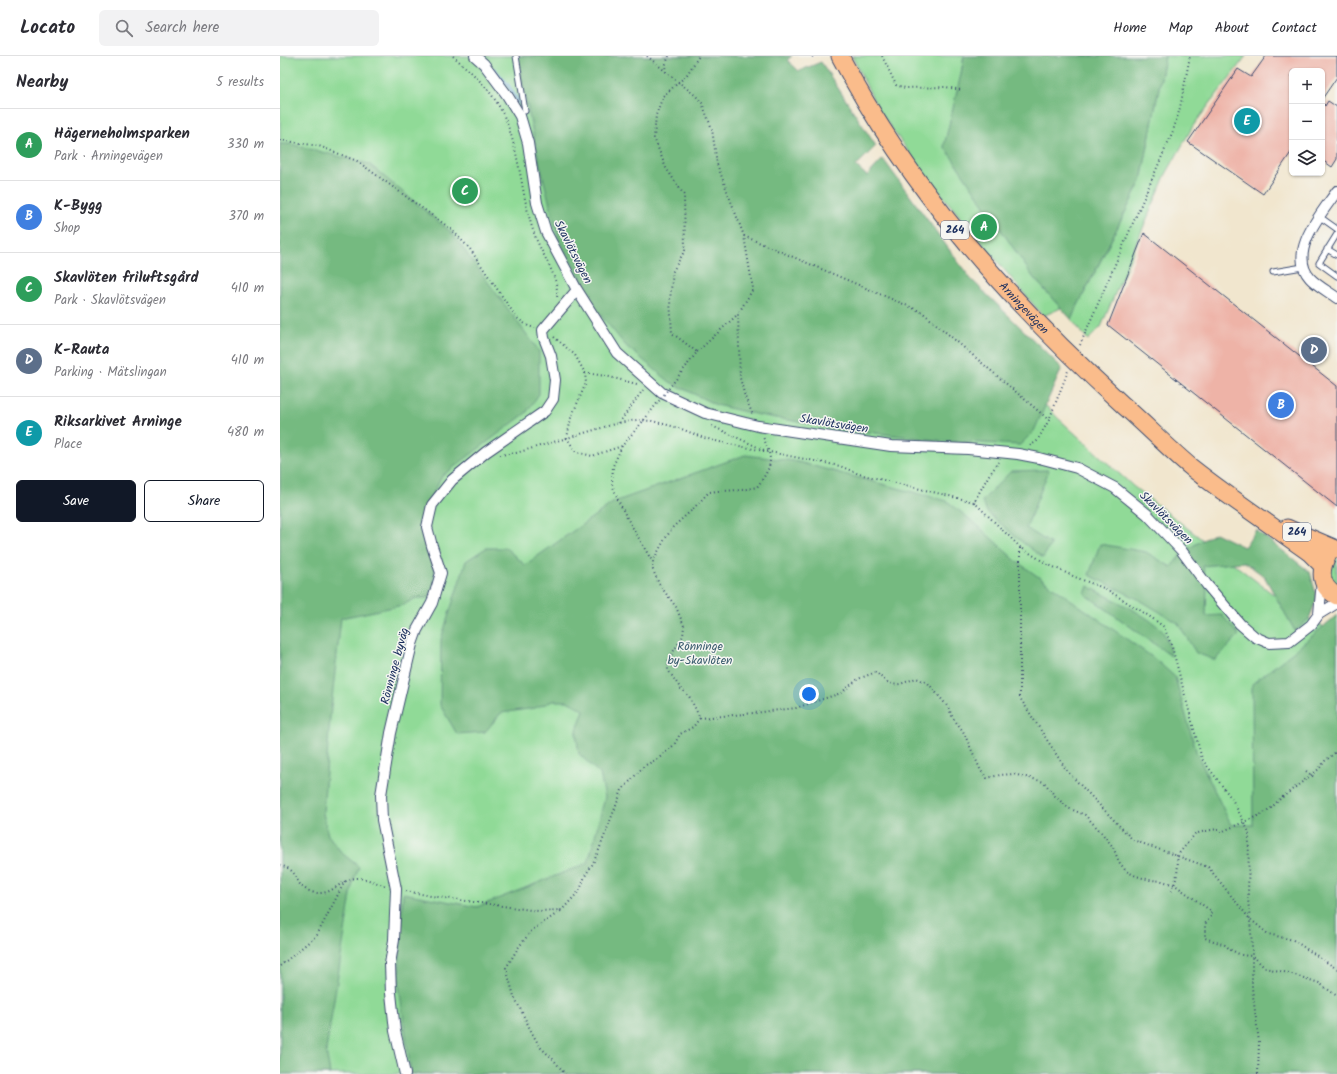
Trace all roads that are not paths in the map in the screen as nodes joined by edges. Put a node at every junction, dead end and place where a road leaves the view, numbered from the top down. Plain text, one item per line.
1 (475, 56) edge
2 (516, 56) edge
3 (840, 56) edge
4 (525, 111) dead end
5 (1337, 191) edge
6 (1320, 217) junction
7 (1337, 229) edge
8 (1337, 235) edge
9 (1328, 249) junction
10 (1337, 255) edge
11 (1303, 267) junction
12 (1273, 272) dead end
13 (1337, 276) edge
14 (577, 290) junction
15 (1337, 298) edge
16 (1258, 516) junction
17 (1336, 549) edge
18 (1322, 573) junction
19 (1337, 596) edge
20 (1337, 603) edge
21 (1319, 614) junction
22 (405, 1074) edge

1 - 14 street, Skavlötsvägen
2 - 4 lane
3 - 16 main road, Arningevägen / 264
5 - 6 street
6 - 7 lane
6 - 11 street
8 - 9 lane
9 - 10 lane
9 - 13 lane
11 - 12 lane
11 - 15 street
14 - 21 street, Skavlötsvägen
14 - 22 street, Rönninge byväg
16 - 17 main road, Arningevägen / 264
16 - 18 main road, Arningevägen / 264
17 - 18 main road, 264
18 - 19 main road, 264
18 - 21 street
20 - 21 street, Skavlötsvägen

